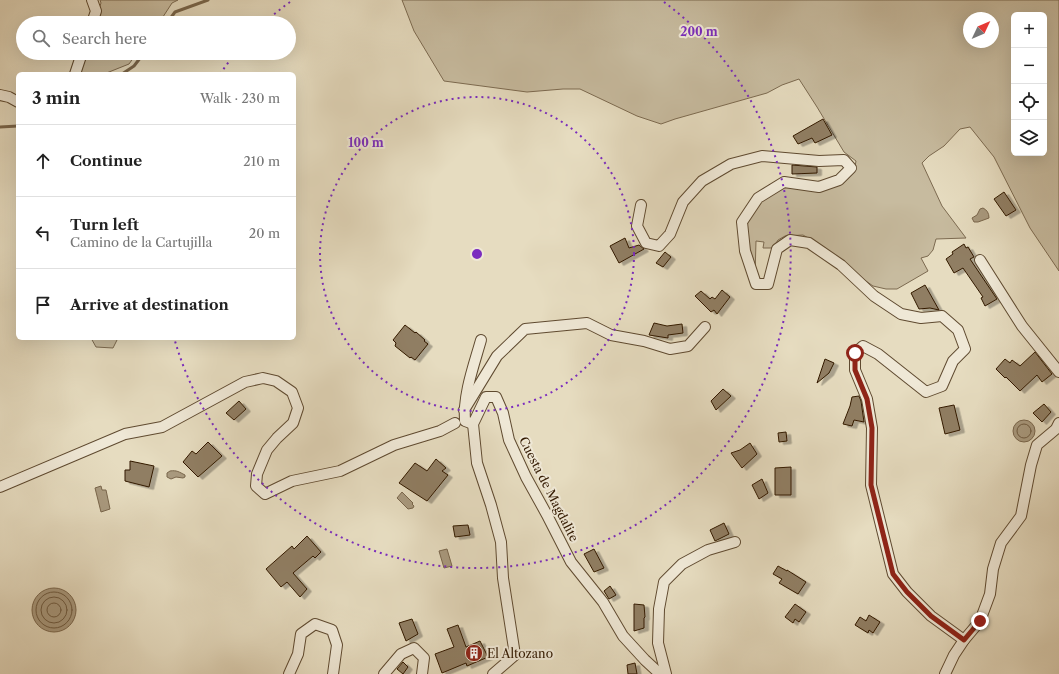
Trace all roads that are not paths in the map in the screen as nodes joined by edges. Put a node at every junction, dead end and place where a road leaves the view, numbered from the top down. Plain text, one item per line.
1 (92, 0) edge
2 (94, 16) edge
3 (80, 60) edge
4 (76, 72) edge
5 (0, 95) edge
6 (16, 101) edge
7 (641, 204) dead end
8 (980, 260) dead end
9 (705, 327) dead end
10 (481, 340) dead end
11 (1059, 372) edge
12 (464, 410) junction
13 (455, 423) dead end
14 (1059, 423) edge
15 (473, 424) junction
16 (0, 487) edge
17 (735, 542) dead end
18 (964, 640) junction
19 (289, 674) edge
20 (333, 674) edge
21 (384, 674) edge
22 (422, 674) edge
23 (493, 674) edge
24 (660, 674) edge
25 (666, 674) edge
26 (945, 674) edge

1 - 2 street
3 - 4 street
5 - 6 street
7 - 18 street
8 - 11 street
9 - 12 street
10 - 12 street
12 - 15 street
13 - 16 street
14 - 18 street
15 - 23 street
15 - 24 street, Cuesta de Magdalite
17 - 25 street
18 - 26 street
19 - 20 street
21 - 22 street

